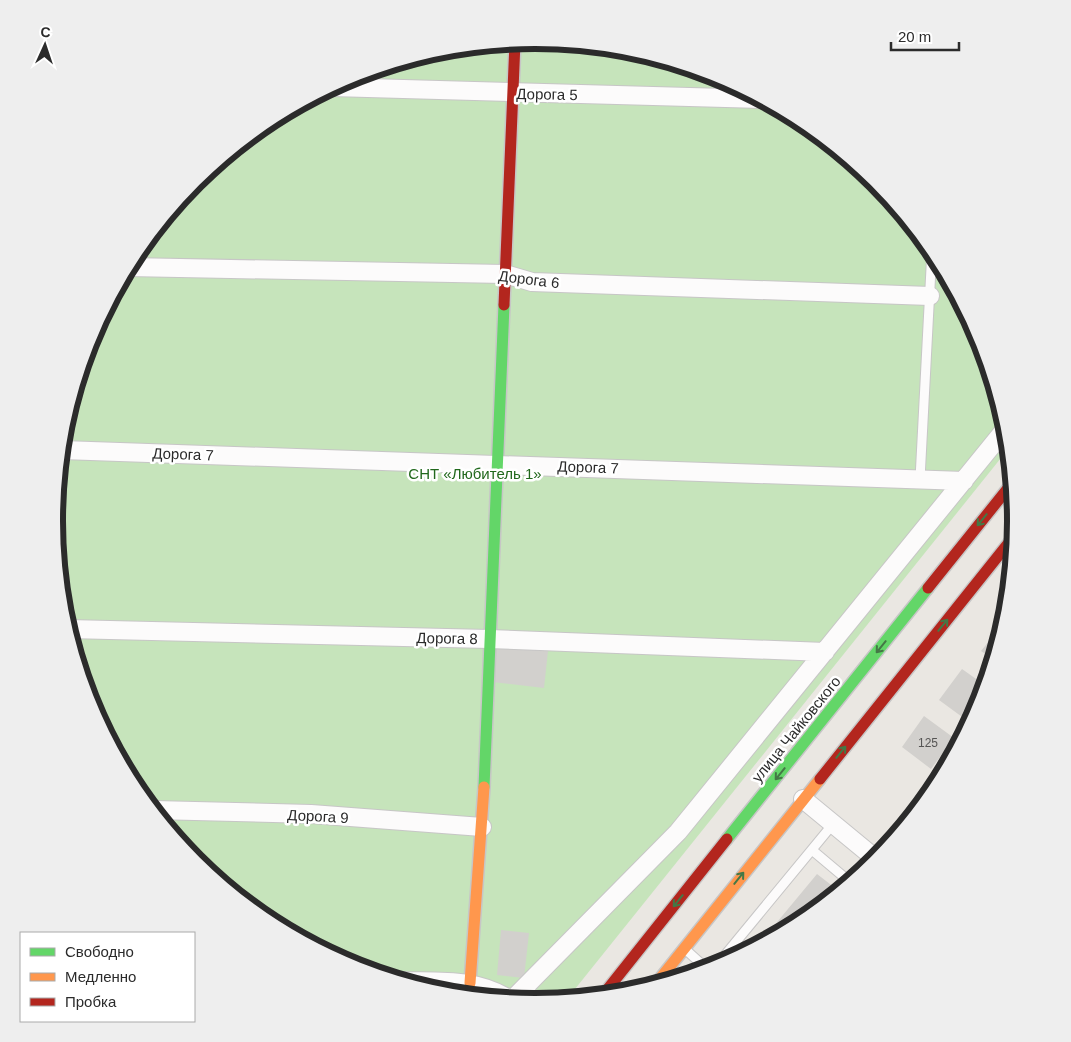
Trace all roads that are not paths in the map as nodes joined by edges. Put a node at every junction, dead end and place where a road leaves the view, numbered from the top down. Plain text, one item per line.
1 (515, 50) edge
2 (349, 88) edge
3 (513, 93) junction
4 (747, 99) edge
5 (931, 264) edge
6 (138, 267) edge
7 (505, 274) junction
8 (930, 296) junction
9 (1000, 436) edge
10 (68, 450) edge
11 (497, 464) junction
12 (920, 479) junction
13 (964, 481) junction
14 (1007, 490) edge
15 (1007, 545) edge
16 (76, 629) edge
17 (489, 639) junction
18 (825, 652) junction
19 (802, 799) junction
20 (163, 810) edge
21 (834, 824) junction
22 (482, 827) junction
23 (812, 850) junction
24 (870, 854) edge
25 (845, 878) edge
26 (684, 949) junction
27 (728, 952) edge
28 (700, 963) edge
29 (663, 976) edge
30 (432, 981) edge
31 (470, 983) junction
32 (609, 987) edge
33 (486, 990) edge
34 (506, 992) edge

1 - 3 main road
2 - 3 street, Дорога 5
3 - 4 street, Дорога 5
3 - 7 main road
5 - 8 lane
6 - 7 street, Дорога 6
7 - 8 street, Дорога 6
7 - 11 main road
8 - 12 lane
9 - 13 street
10 - 11 street, Дорога 7
11 - 12 street, Дорога 7
11 - 17 main road
12 - 13 street, Дорога 7
13 - 18 street
14 -> 32 main road, улица Чайковского
19 -> 15 main road
16 - 17 street, Дорога 8
17 - 18 street, Дорога 8
17 - 22 main road
18 - 34 street
19 - 21 street
26 -> 19 main road
20 - 22 street, Дорога 9
21 - 23 lane
21 - 24 street
22 - 31 main road
23 - 25 lane
23 - 27 lane
26 - 28 lane
26 - 29 main road
30 - 31 street
31 - 33 street

